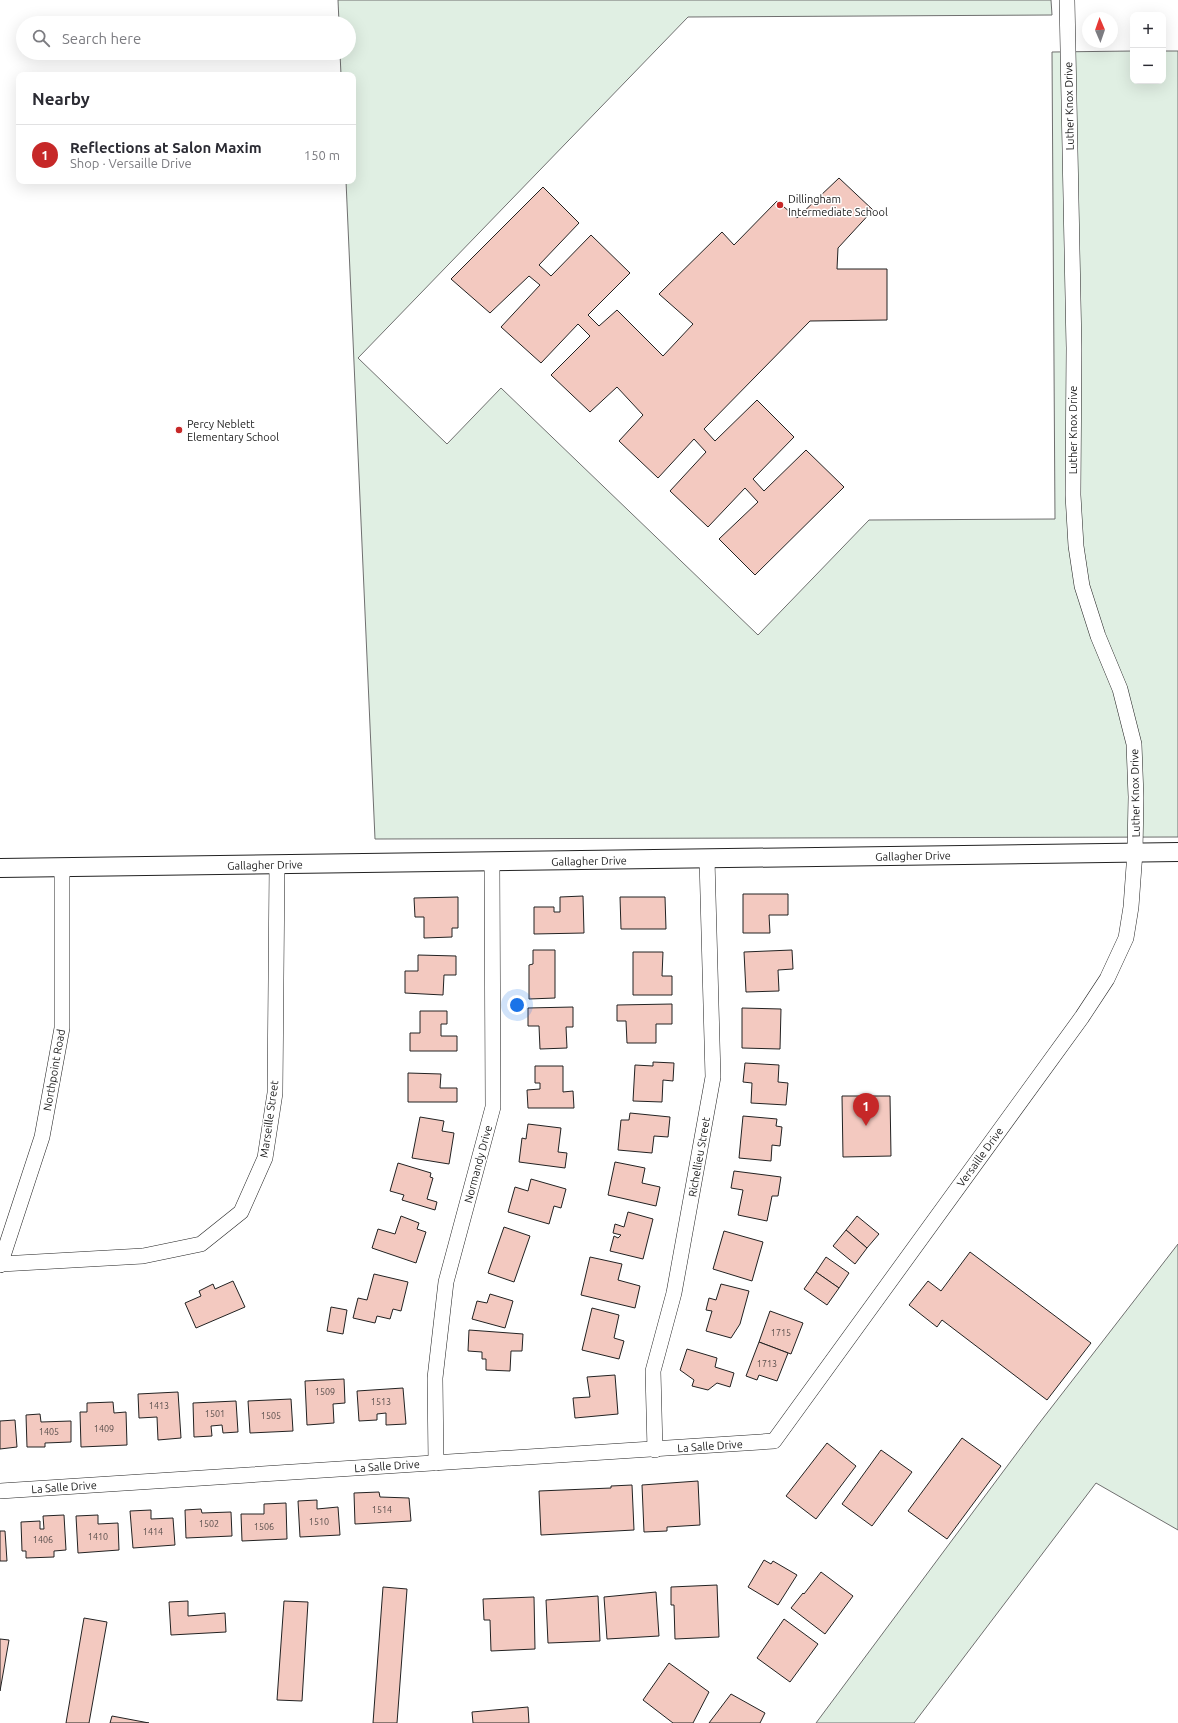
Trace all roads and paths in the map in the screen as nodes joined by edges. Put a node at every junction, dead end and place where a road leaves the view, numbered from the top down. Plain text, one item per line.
1 (1067, 0) edge
2 (1136, 852) junction
3 (1178, 852) edge
4 (707, 859) junction
5 (492, 862) junction
6 (277, 865) junction
7 (0, 868) edge
8 (62, 868) junction
9 (0, 1264) edge
10 (774, 1441) joint
11 (655, 1450) junction
12 (436, 1462) junction
13 (0, 1491) edge

1 - 2 street, Luther Knox Drive
2 - 3 street, Gallagher Drive
2 - 4 street, Gallagher Drive
2 - 10 street, Versaille Drive
4 - 5 street, Gallagher Drive
4 - 11 street, Richellieu Street
5 - 6 street, Gallagher Drive
5 - 12 street, Normandy Drive
6 - 8 street, Gallagher Drive
6 - 9 street, Marseille Street
7 - 8 street, Gallagher Drive
8 - 9 street, Northpoint Road
10 - 11 street, La Salle Drive
11 - 12 street, La Salle Drive
12 - 13 street, La Salle Drive

